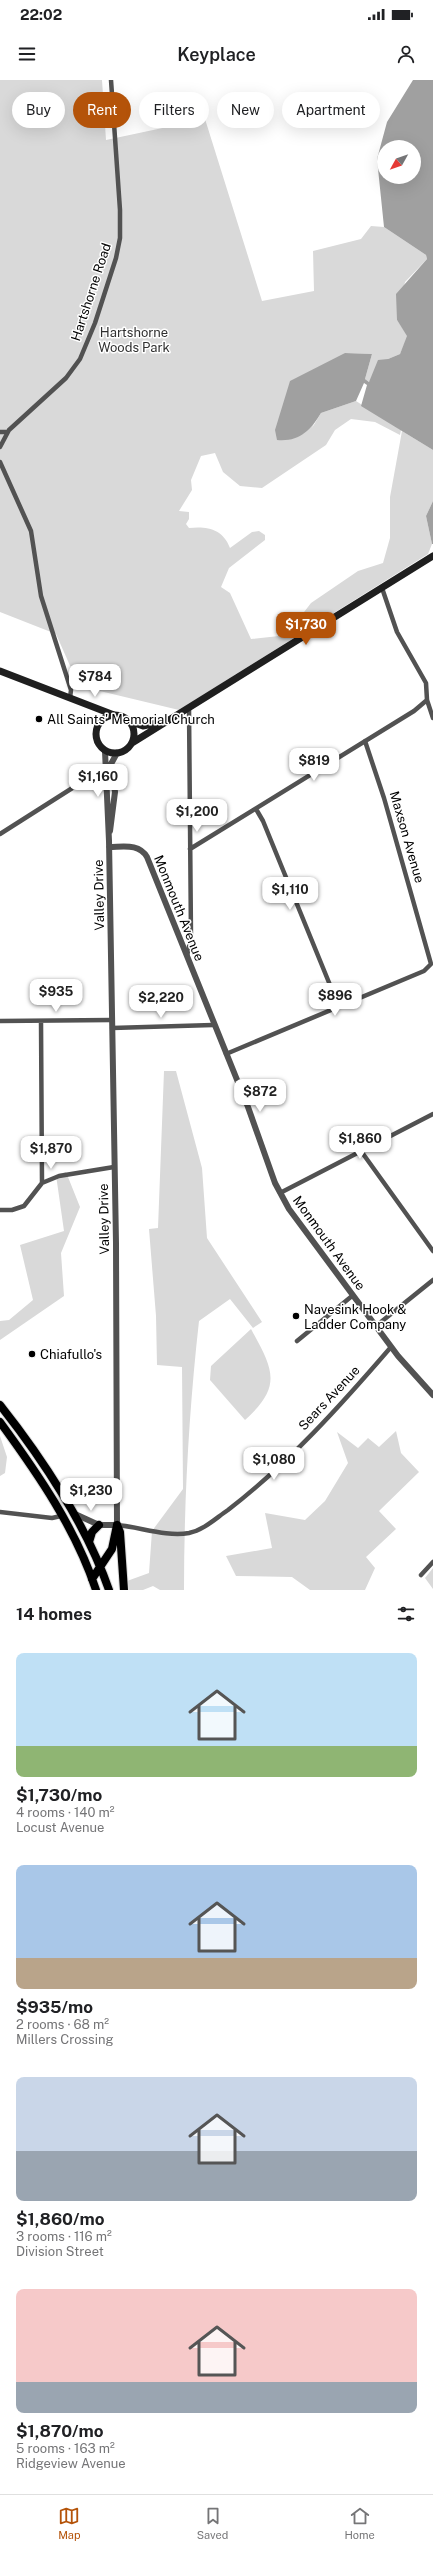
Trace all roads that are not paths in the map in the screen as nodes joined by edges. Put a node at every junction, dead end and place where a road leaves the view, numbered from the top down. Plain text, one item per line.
1 (111, 80) edge
2 (0, 432) edge
3 (8, 432) junction
4 (0, 447) edge
5 (0, 462) edge
6 (433, 556) edge
7 (382, 588) junction
8 (0, 671) edge
9 (70, 698) junction
10 (427, 700) junction
11 (189, 708) junction
12 (114, 715) junction
13 (433, 718) edge
14 (128, 720) junction
15 (169, 720) junction
16 (100, 722) junction
17 (365, 741) junction
18 (132, 743) junction
19 (105, 751) junction
20 (117, 753) junction
21 (107, 766) junction
22 (256, 809) junction
23 (0, 834) edge
24 (109, 844) junction
25 (190, 849) junction
26 (187, 956) junction
27 (336, 1007) junction
28 (111, 1020) junction
29 (0, 1021) edge
30 (41, 1021) junction
31 (214, 1025) junction
32 (112, 1028) junction
33 (226, 1054) junction
34 (433, 1114) edge
35 (361, 1151) junction
36 (114, 1167) junction
37 (42, 1183) junction
38 (280, 1193) junction
39 (0, 1210) edge
40 (433, 1251) edge
41 (433, 1280) edge
42 (352, 1296) junction
43 (376, 1326) junction
44 (297, 1341) dead end
45 (391, 1347) junction
46 (433, 1395) edge
47 (0, 1405) edge
48 (0, 1422) edge
49 (71, 1511) junction
50 (0, 1512) edge
51 (61, 1516) junction
52 (99, 1525) junction
53 (117, 1525) junction
54 (89, 1542) junction
55 (433, 1562) edge
56 (100, 1565) junction
57 (421, 1575) dead end
58 (92, 1579) junction
59 (96, 1590) edge
60 (110, 1590) edge
61 (124, 1590) edge

1 - 3 street, Hartshorne Road
2 - 3 street
3 - 4 street, Hartshorne Road
5 - 9 street
6 - 7 main road
7 - 10 street
7 - 11 main road
8 - 9 main road
9 - 12 main road
9 - 16 main road
10 - 13 street
10 - 17 street
11 - 15 main road
11 - 25 street
12 - 14 main road
12 - 16 main road
14 - 15 main road
14 - 18 main road
15 - 18 main road
16 - 19 main road
17 - 22 street
17 - 27 street, Maxson Avenue
18 - 20 main road
19 - 20 main road
19 - 21 street, Valley Drive
20 - 24 street, Valley Drive
21 - 23 street
21 - 24 street, Valley Drive
22 - 25 street
22 - 27 street
24 - 26 street, Monmouth Avenue
24 - 28 street, Valley Drive
25 - 26 street
26 - 31 street, Monmouth Avenue
27 - 33 street
28 - 30 street
28 - 32 street, Valley Drive
29 - 30 street
30 - 37 street
31 - 32 street
31 - 33 street, Monmouth Avenue
32 - 36 street, Valley Drive
33 - 38 street, Monmouth Avenue
34 - 35 street
35 - 38 street
35 - 40 street
36 - 37 street
36 - 53 street, Valley Drive
37 - 39 street
38 - 42 street, Monmouth Avenue
41 - 43 street
42 - 43 street, Monmouth Avenue
42 - 44 street
43 - 45 street, Monmouth Avenue
45 - 46 street, Monmouth Avenue
45 - 53 street, Sears Avenue
47 - 49 highway
48 - 51 highway
49 - 52 street, Sears Avenue
49 - 54 highway
50 - 51 street
51 - 58 highway
52 - 53 street, Sears Avenue
52 - 54 highway
53 - 56 highway
53 - 61 highway
54 - 56 highway
55 - 57 street
56 - 58 highway
56 - 60 highway
58 - 59 highway

